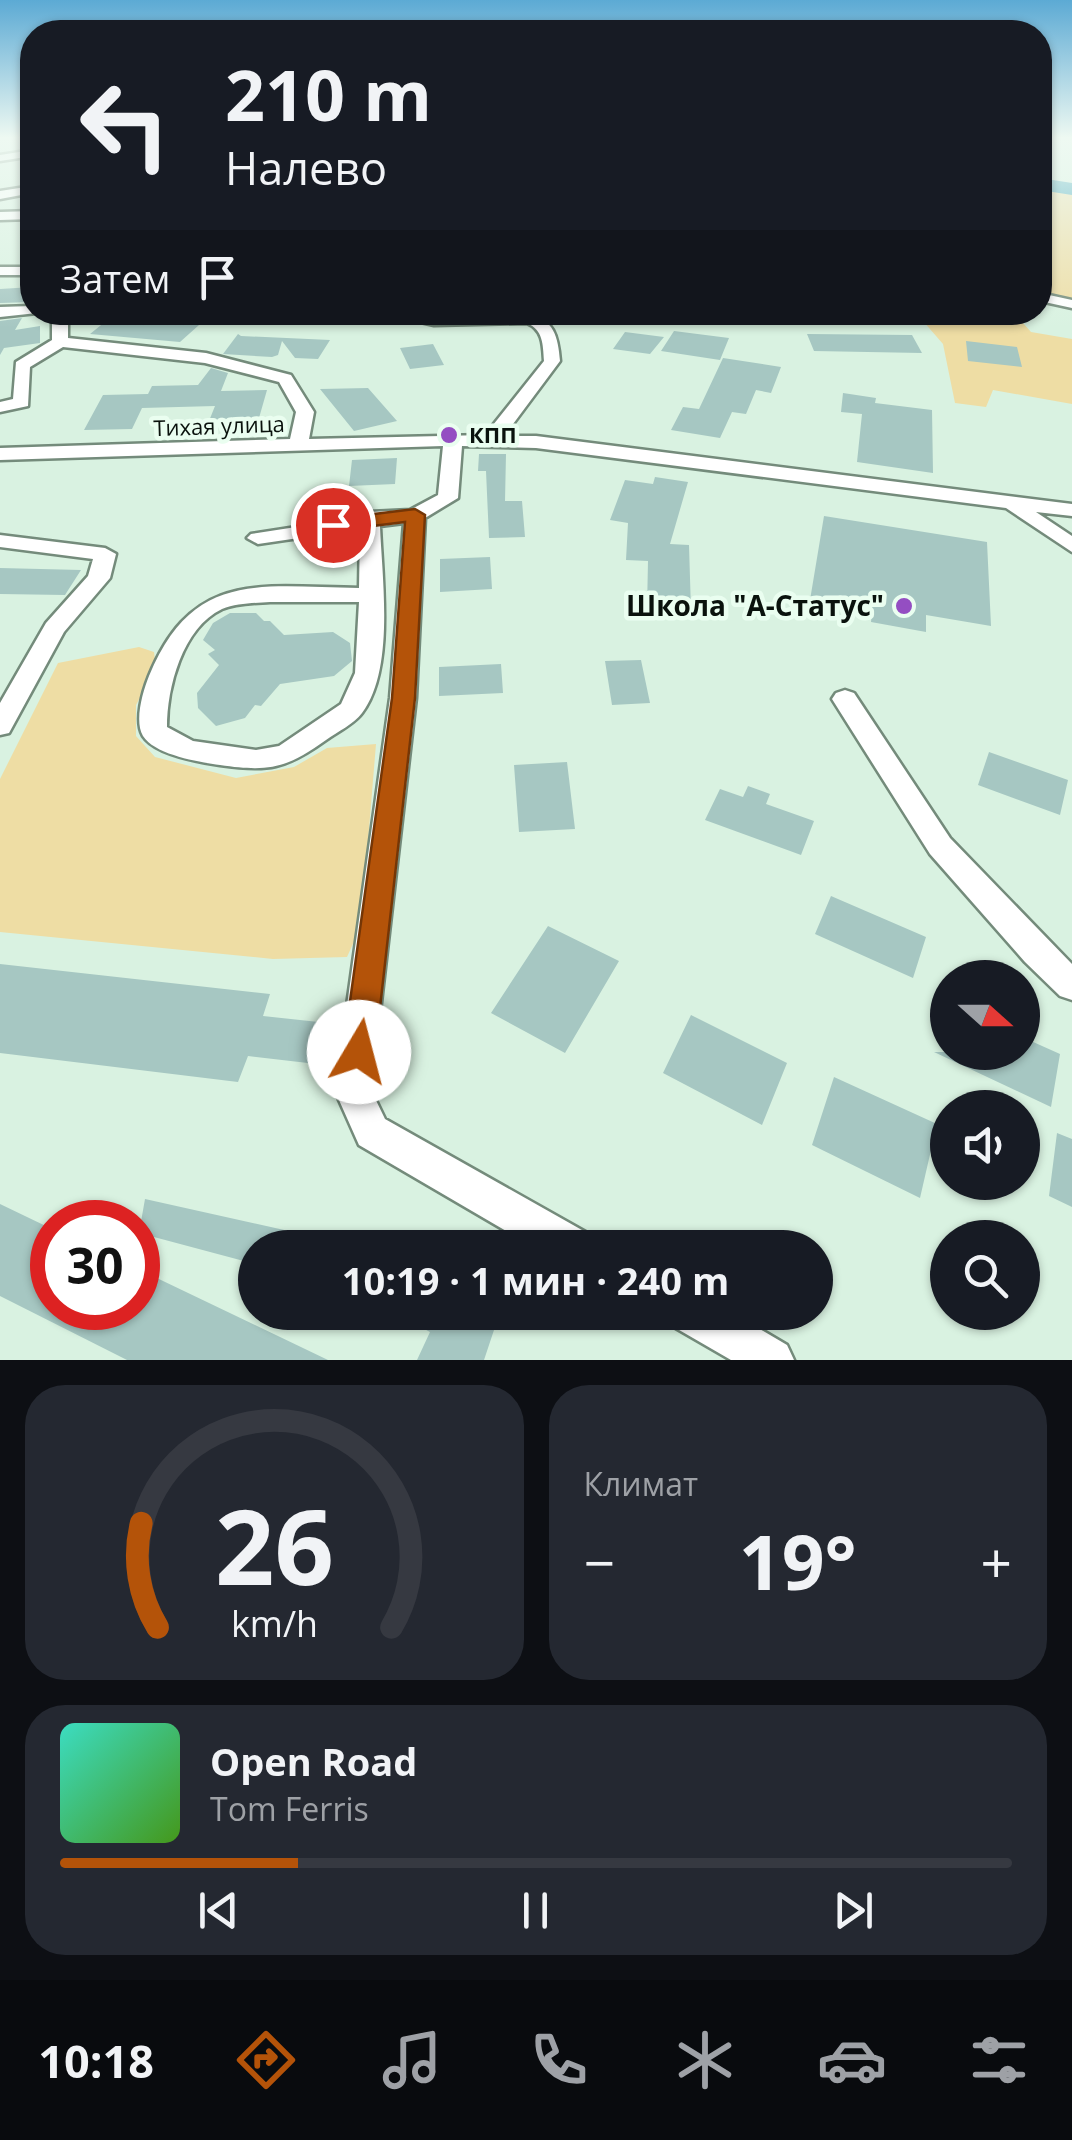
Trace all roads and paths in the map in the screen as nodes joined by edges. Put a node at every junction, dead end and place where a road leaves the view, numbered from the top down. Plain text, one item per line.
1 (60, 325) edge
2 (544, 325) edge
3 (60, 342) junction
4 (22, 365) junction
5 (0, 368) edge
6 (0, 407) edge
7 (446, 440) junction
8 (490, 440) junction
9 (298, 446) junction
10 (0, 454) edge
11 (1009, 502) junction
12 (1072, 510) edge
13 (415, 515) junction
14 (370, 518) junction
15 (258, 538) dead end
16 (0, 541) edge
17 (1072, 546) edge
18 (371, 596) junction
19 (844, 699) dead end
20 (0, 726) edge
21 (1072, 985) edge
22 (544, 1230) edge
23 (720, 1330) edge
24 (772, 1360) edge

1 - 3 street
2 - 8 street
3 - 4 street
3 - 9 street
4 - 5 street
4 - 6 street
7 - 8 street, Тихая улица
7 - 9 street, Тихая улица
7 - 13 street
8 - 11 street, Тихая улица
9 - 10 street, Тихая улица
11 - 12 street, Тихая улица
11 - 17 street
13 - 14 street
13 - 22 street
14 - 15 street
14 - 18 street
16 - 20 street
18 - 18 street
19 - 21 street
23 - 24 street

